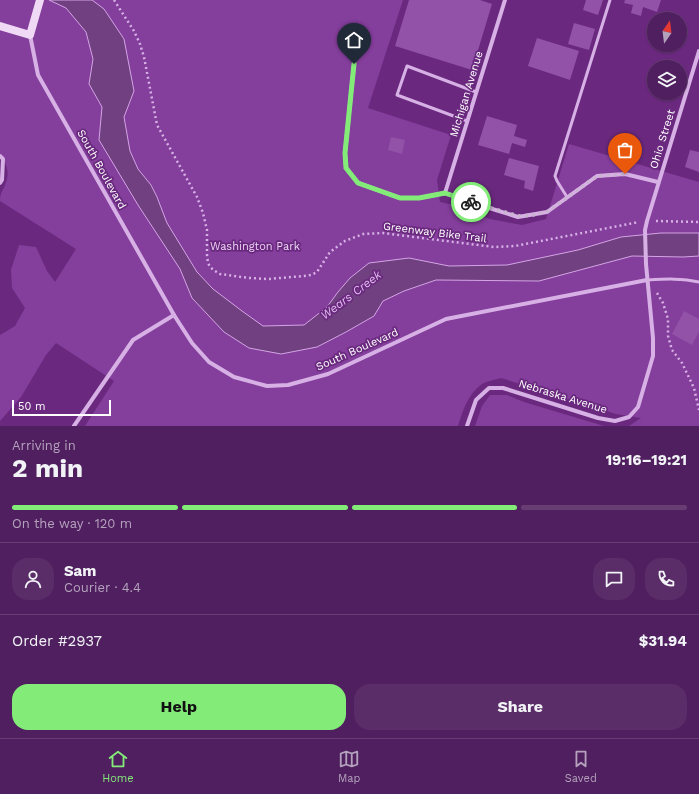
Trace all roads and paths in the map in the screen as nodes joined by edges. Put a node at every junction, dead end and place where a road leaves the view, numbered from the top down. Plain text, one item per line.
1 (40, 0) edge
2 (114, 0) edge
3 (504, 0) edge
4 (610, 0) edge
5 (0, 26) edge
6 (30, 35) junction
7 (699, 51) edge
8 (354, 64) dead end
9 (476, 92) junction
10 (467, 122) junction
11 (2, 157) edge
12 (658, 182) junction
13 (0, 183) edge
14 (445, 193) junction
15 (567, 197) junction
16 (647, 220) junction
17 (699, 222) edge
18 (647, 280) junction
19 (699, 282) edge
20 (174, 315) junction
21 (699, 410) edge
22 (74, 426) edge
23 (467, 426) edge

1 - 6 street
2 - 16 path, Greenway Bike Trail
3 - 9 street, Michigan Avenue
4 - 15 lane
5 - 6 street
6 - 20 street, South Boulevard
7 - 12 street, Ohio Street
8 - 14 street
9 - 10 street, Michigan Avenue
9 - 10 lane
10 - 14 street, Michigan Avenue
11 - 13 street
12 - 15 street
12 - 16 street, Ohio Street
14 - 15 street
16 - 17 path, Greenway Bike Trail
16 - 18 street, Ohio Street
18 - 19 lane
18 - 20 street, South Boulevard
18 - 21 path
18 - 23 street, Nebraska Avenue
20 - 22 street

